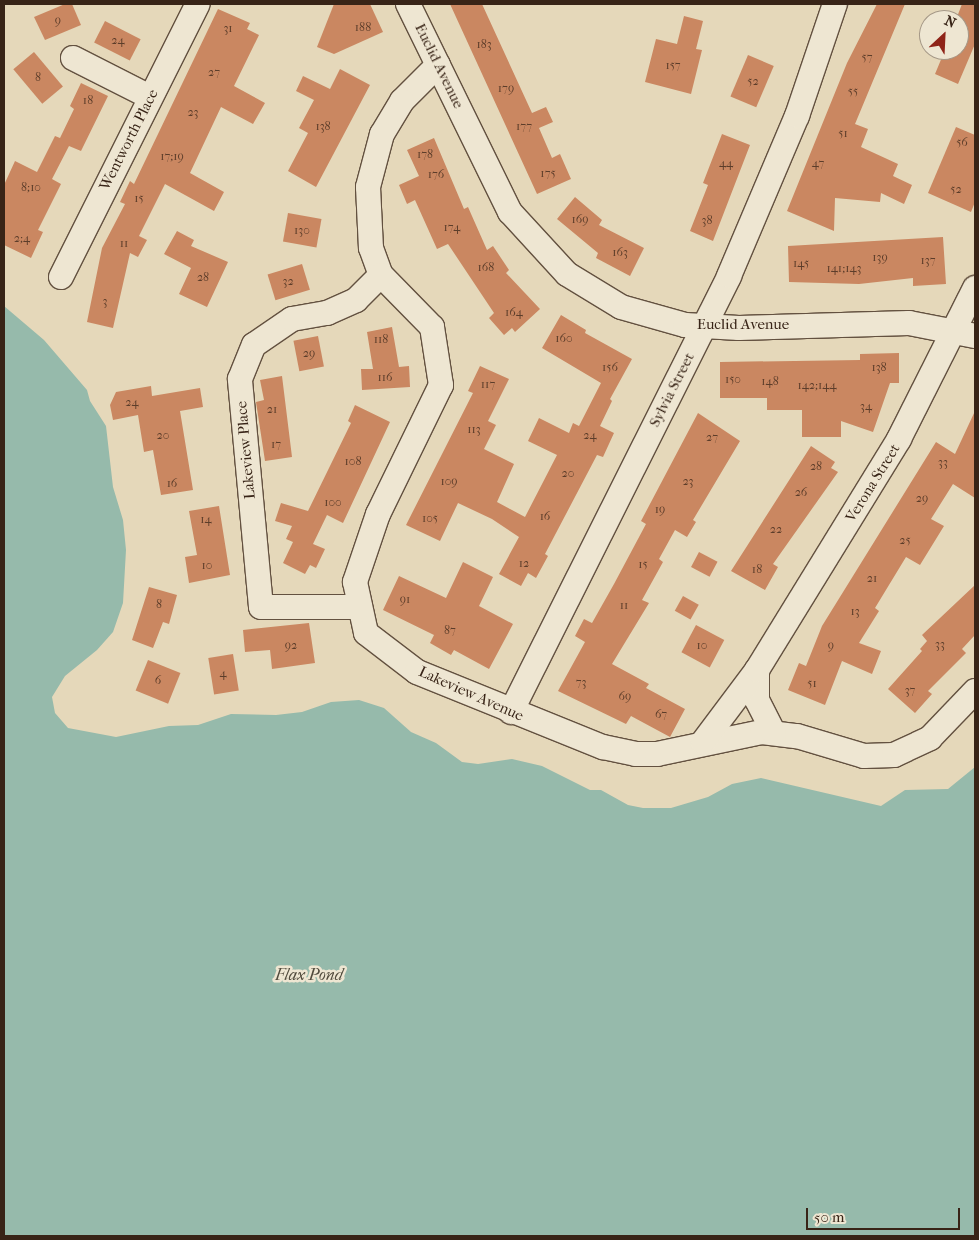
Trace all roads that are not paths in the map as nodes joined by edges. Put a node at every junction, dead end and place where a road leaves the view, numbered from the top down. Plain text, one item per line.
1 (198, 4) edge
2 (408, 4) edge
3 (835, 4) edge
4 (73, 58) dead end
5 (438, 65) junction
6 (150, 97) junction
7 (381, 275) junction
8 (61, 277) dead end
9 (975, 288) edge
10 (704, 326) junction
11 (964, 333) edge
12 (360, 607) junction
13 (757, 670) junction
14 (975, 691) edge
15 (512, 712) junction
16 (773, 732) junction
17 (703, 742) junction

1 - 6 street, Wentworth Place
2 - 5 street, Euclid Avenue
3 - 10 street, Sylvia Street
4 - 6 street
5 - 7 street, Lakeview Avenue
5 - 10 street, Euclid Avenue
6 - 8 street, Wentworth Place
7 - 12 street, Lakeview Avenue
7 - 12 street, Lakeview Place
9 - 11 street, Verona Street
10 - 11 street, Euclid Avenue
10 - 15 street, Sylvia Street
11 - 13 street, Verona Street
12 - 15 street, Lakeview Avenue
13 - 16 street
13 - 17 street, Verona Street
14 - 16 street, Lakeview Avenue
15 - 17 street, Lakeview Avenue
16 - 17 street, Lakeview Avenue

